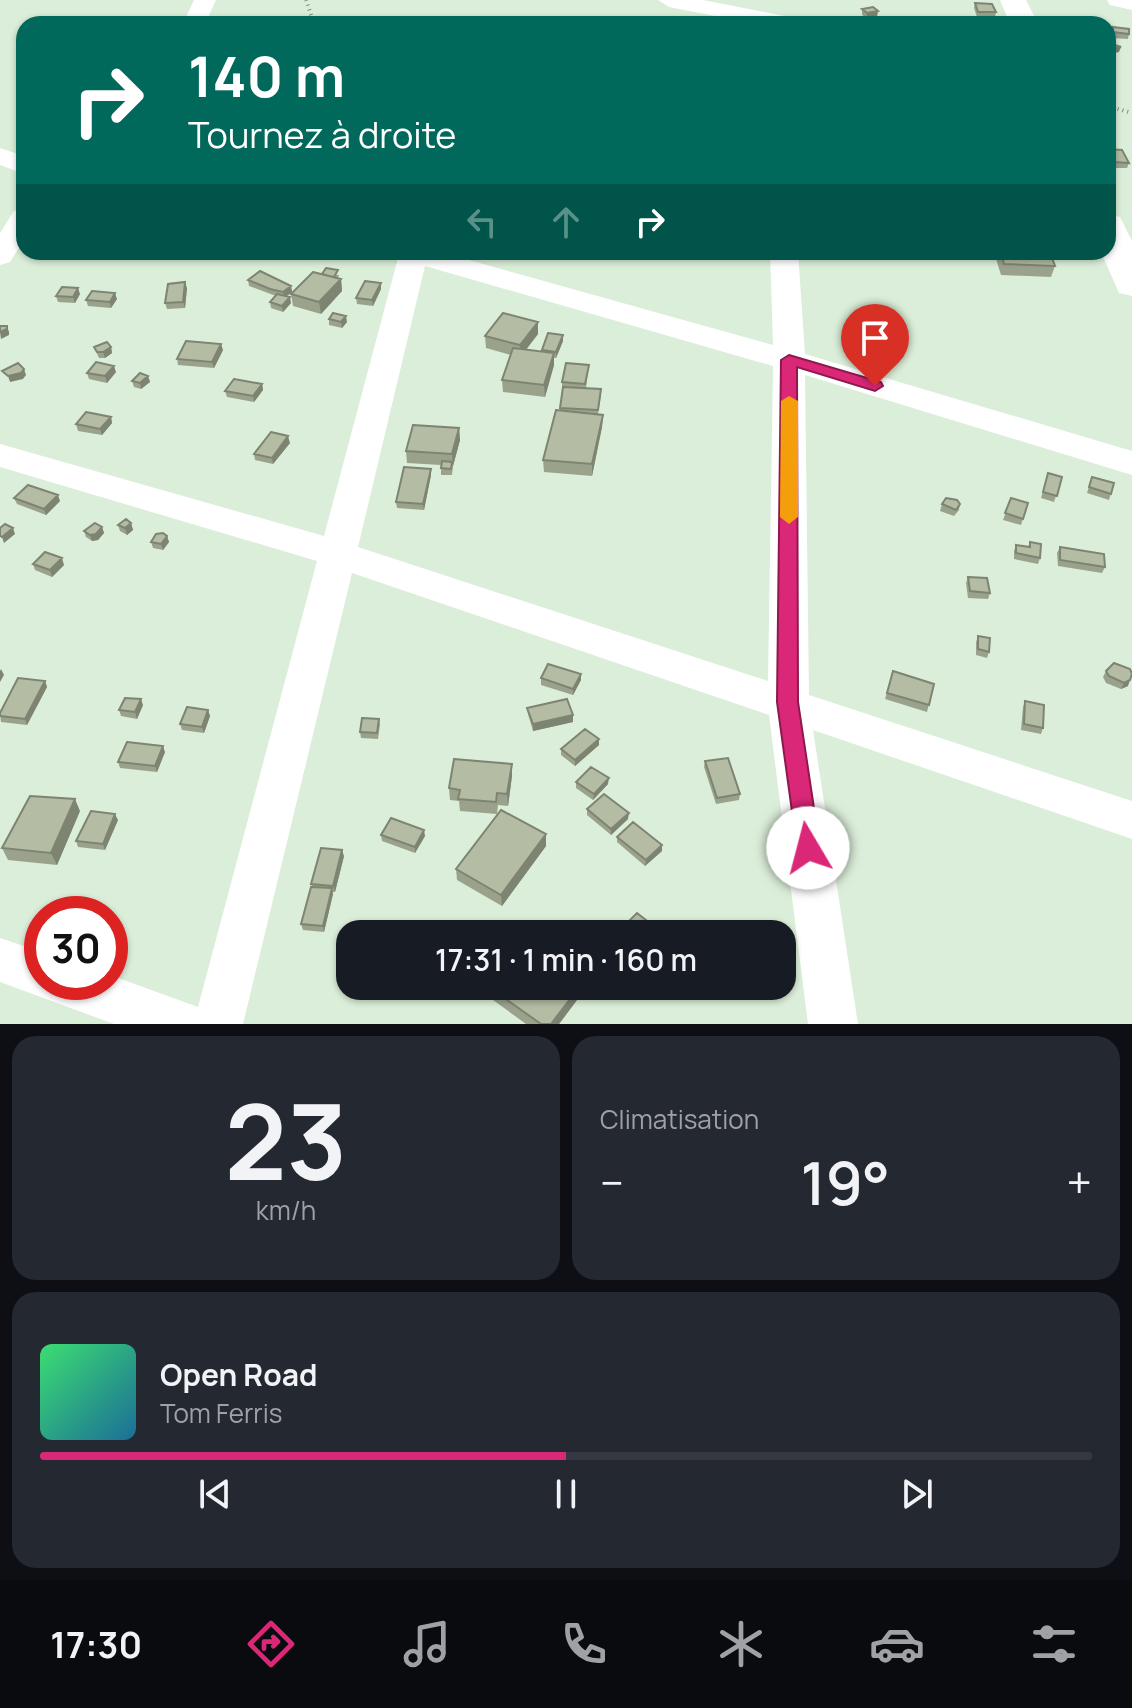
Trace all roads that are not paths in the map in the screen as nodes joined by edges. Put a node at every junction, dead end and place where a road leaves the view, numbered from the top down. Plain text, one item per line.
1 (669, 0) edge
2 (1118, 0) edge
3 (1132, 3) edge
4 (770, 16) edge
5 (16, 230) edge
6 (1116, 244) edge
7 (0, 256) edge
8 (409, 260) edge
9 (436, 260) edge
10 (784, 260) edge
11 (1132, 285) edge
12 (789, 360) junction
13 (0, 455) edge
14 (1132, 463) edge
15 (335, 553) junction
16 (788, 702) junction
17 (1132, 820) edge
18 (0, 960) edge
19 (24, 969) edge
20 (113, 1000) edge
21 (181, 1024) edge
22 (218, 1024) edge
23 (833, 1024) edge

1 - 4 street
2 - 3 street
5 - 7 street
6 - 11 street
8 - 15 street
9 - 12 street
10 - 12 street
12 - 14 street
12 - 16 street
13 - 15 street
15 - 16 street
15 - 22 street
16 - 17 street
16 - 23 street
18 - 19 street
20 - 21 street

